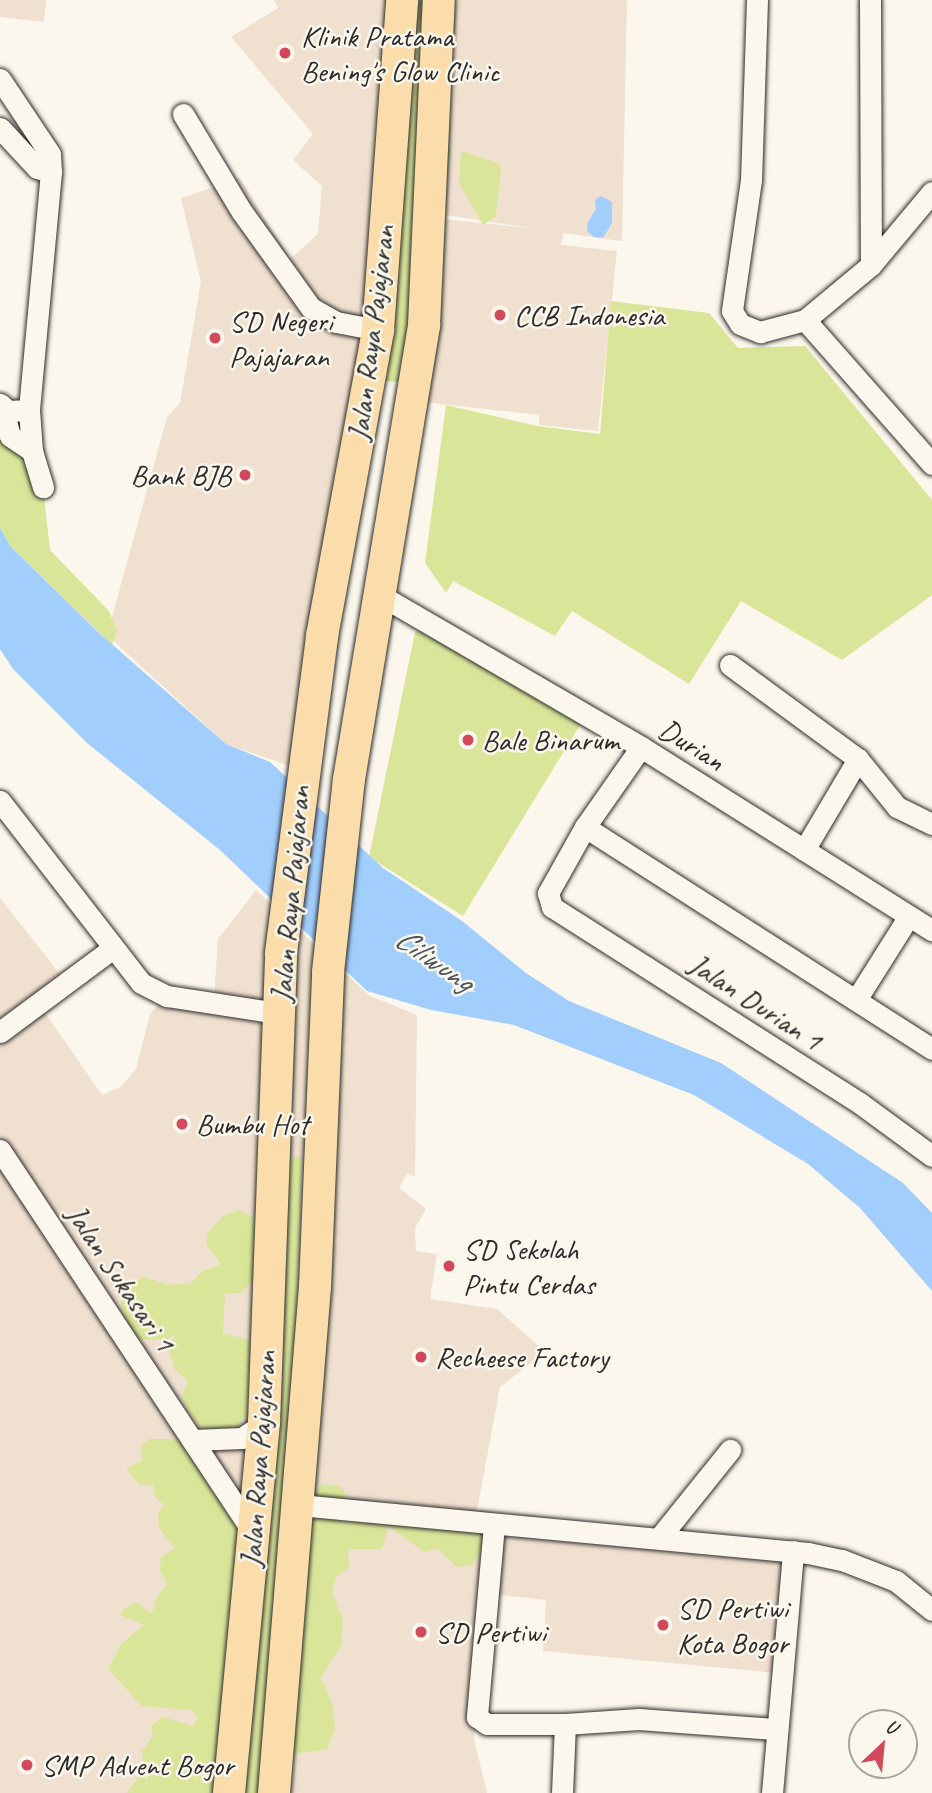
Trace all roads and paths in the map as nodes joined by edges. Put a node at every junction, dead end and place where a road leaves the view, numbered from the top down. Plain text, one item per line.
1 (402, 0) edge
2 (439, 0) edge
3 (757, 0) edge
4 (870, 0) edge
5 (0, 79) edge
6 (183, 114) dead end
7 (0, 128) edge
8 (51, 172) junction
9 (932, 191) edge
10 (870, 265) junction
11 (805, 320) junction
12 (378, 330) junction
13 (369, 379) junction
14 (417, 384) junction
15 (1, 405) edge
16 (29, 410) junction
17 (32, 451) junction
18 (932, 464) edge
19 (43, 487) dead end
20 (380, 595) junction
21 (730, 665) dead end
22 (641, 747) junction
23 (858, 759) junction
24 (0, 801) edge
25 (932, 824) edge
26 (585, 827) junction
27 (804, 850) junction
28 (909, 916) junction
29 (932, 930) edge
30 (113, 948) junction
31 (856, 1000) junction
32 (278, 1013) junction
33 (0, 1032) edge
34 (932, 1049) edge
35 (276, 1124) junction
36 (323, 1125) junction
37 (0, 1150) edge
38 (932, 1156) edge
39 (264, 1423) junction
40 (192, 1440) junction
41 (730, 1450) dead end
42 (299, 1505) junction
43 (494, 1525) junction
44 (253, 1532) junction
45 (660, 1537) junction
46 (793, 1551) junction
47 (932, 1611) edge
48 (565, 1724) junction
49 (775, 1729) junction
50 (229, 1793) edge
51 (274, 1793) edge
52 (562, 1793) edge
53 (772, 1793) edge

1 - 12 highway, Jalan Raya Pajajaran
2 - 14 highway, Jalan Raya Pajajaran
3 - 11 street
4 - 10 street
5 - 8 street
6 - 12 street
7 - 8 street
8 - 16 street
9 - 10 street
10 - 11 street
11 - 18 street
12 - 13 highway, Jalan Raya Pajajaran
13 - 14 highway
13 - 32 highway, Jalan Raya Pajajaran
14 - 20 highway, Jalan Raya Pajajaran
15 - 16 street
15 - 17 street
16 - 17 street
17 - 19 street
20 - 22 street, Durian
20 - 36 highway, Jalan Raya Pajajaran
21 - 23 street
22 - 26 street
22 - 27 street, Durian
23 - 25 street
23 - 27 street
24 - 30 street
26 - 31 street
26 - 38 street, Jalan Durian 1
27 - 28 street, Durian
28 - 29 street, Durian
28 - 31 street
30 - 32 street
30 - 33 street
31 - 34 street
32 - 35 highway, Jalan Raya Pajajaran
35 - 36 highway
35 - 39 highway, Jalan Raya Pajajaran
36 - 42 highway, Jalan Raya Pajajaran
37 - 40 street, Jalan Sukasari 1
39 - 40 street
39 - 44 highway, Jalan Raya Pajajaran
40 - 44 street, Jalan Sukasari 1
41 - 45 street
42 - 43 street
42 - 51 highway, Jalan Raya Pajajaran
43 - 45 street
43 - 48 street
44 - 50 highway, Jalan Raya Pajajaran
45 - 46 street
46 - 47 street
46 - 49 street
48 - 49 street
48 - 52 street
49 - 53 street

